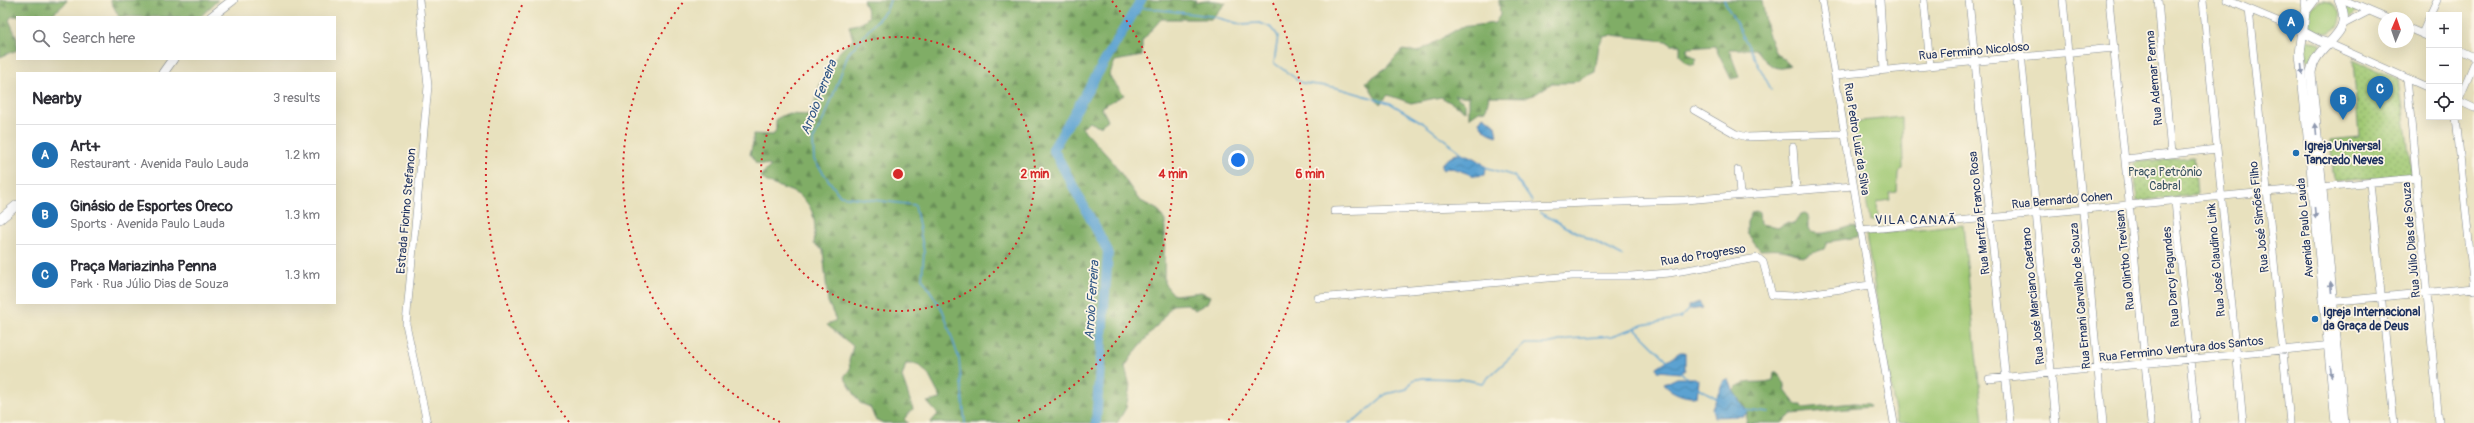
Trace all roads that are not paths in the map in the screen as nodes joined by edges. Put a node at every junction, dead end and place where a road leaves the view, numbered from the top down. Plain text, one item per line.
1 (233, 0) edge
2 (419, 0) edge
3 (1822, 0) edge
4 (1880, 0) edge
5 (1924, 0) edge
6 (1969, 0) edge
7 (2016, 0) edge
8 (2063, 0) edge
9 (2109, 0) edge
10 (2158, 0) edge
11 (2203, 0) edge
12 (2227, 0) edge
13 (2304, 0) edge
14 (2314, 0) edge
15 (2339, 0) edge
16 (2344, 0) edge
17 (2437, 0) edge
18 (2249, 9) junction
19 (2369, 11) junction
20 (2305, 12) junction
21 (2432, 12) edge
22 (2378, 15) edge
23 (212, 16) edge
24 (2344, 24) junction
25 (2414, 30) edge
26 (2301, 31) junction
27 (2426, 35) edge
28 (2330, 44) junction
29 (2114, 48) junction
30 (2462, 51) edge
31 (2068, 53) junction
32 (2021, 57) junction
33 (2474, 57) edge
34 (172, 60) edge
35 (1975, 62) junction
36 (2474, 64) edge
37 (1930, 66) junction
38 (1884, 70) junction
39 (164, 72) edge
40 (1836, 75) junction
41 (2407, 78) junction
42 (2426, 87) edge
43 (2462, 93) edge
44 (2462, 102) edge
45 (2474, 108) edge
46 (1694, 110) dead end
47 (2456, 120) edge
48 (1845, 134) junction
49 (1793, 147) dead end
50 (2217, 149) junction
51 (2171, 154) junction
52 (2125, 159) junction
53 (1738, 170) dead end
54 (2417, 178) junction
55 (2370, 183) junction
56 (1853, 186) junction
57 (2317, 188) junction
58 (1796, 191) junction
59 (2268, 192) junction
60 (1740, 195) junction
61 (2221, 196) junction
62 (2175, 201) junction
63 (2130, 205) junction
64 (16, 206) edge
65 (2082, 209) junction
66 (1334, 211) dead end
67 (2036, 214) junction
68 (1990, 218) junction
69 (0, 219) edge
70 (1860, 230) junction
71 (1870, 285) junction
72 (2474, 289) edge
73 (2427, 293) junction
74 (2382, 297) junction
75 (1318, 298) dead end
76 (2328, 302) junction
77 (2332, 345) junction
78 (2284, 350) junction
79 (2236, 355) junction
80 (2190, 359) junction
81 (2146, 364) junction
82 (2098, 368) junction
83 (2052, 373) junction
84 (2006, 377) junction
85 (1989, 379) dead end
86 (427, 423) edge
87 (1894, 423) edge
88 (2010, 423) edge
89 (2056, 423) edge
90 (2103, 423) edge
91 (2151, 423) edge
92 (2196, 423) edge
93 (2243, 423) edge
94 (2290, 423) edge
95 (2336, 423) edge
96 (2344, 423) edge
97 (2394, 423) edge
98 (2439, 423) edge

1 - 23 main road
2 - 86 street, Estrada Fiorino Stefanon
3 - 40 street, Rua Pedro Luiz da Silva
4 - 38 street
5 - 37 street
6 - 35 street, Rua Marfiza Franco Rosa
7 - 32 street, Rua José Marciano Caetano
8 - 31 street, Rua Ernani Carvalho de Souza
9 - 29 street, Rua Olintho Trevisan
10 - 51 street, Rua Ademar Penna
11 - 50 street, Rua José Claudino Link
12 - 18 street
13 - 20 street
14 - 20 main road
15 - 24 main road
16 - 19 street
17 - 21 street
18 - 26 street
18 - 59 street, Rua José Simões Filho
19 - 22 street
19 - 24 street
20 - 26 main road, Avenida Paulo Lauda
24 - 28 main road, Avenida Paulo Lauda
25 - 27 street
26 - 28 main road
26 -> 57 main road, Avenida Paulo Lauda
28 - 41 street
57 -> 28 main road, Avenida Paulo Lauda
29 - 31 street, Rua Fermino Nicoloso
29 - 52 street, Rua Olintho Trevisan
30 - 33 street
31 - 32 street, Rua Fermino Nicoloso
31 - 65 street, Rua Ernani Carvalho de Souza
32 - 35 street, Rua Fermino Nicoloso
32 - 67 street, Rua José Marciano Caetano
34 - 39 main road
35 - 37 street, Rua Fermino Nicoloso
35 - 68 street, Rua Marfiza Franco Rosa
36 - 43 street
37 - 38 street, Rua Fermino Nicoloso
38 - 40 street, Rua Fermino Nicoloso
40 - 48 street, Rua Pedro Luiz da Silva
41 - 42 street
41 - 54 street, Rua Júlio Dias de Souza
44 - 45 street
46 - 48 street
47 - 72 street
48 - 56 street, Rua Pedro Luiz da Silva
49 - 58 street
50 - 51 street
50 - 61 street, Rua José Claudino Link
51 - 52 street
52 - 63 street, Rua Olintho Trevisan
53 - 60 street
54 - 55 street, Rua Bernardo Cohen
54 - 73 street, Rua Júlio Dias de Souza
55 - 57 street, Rua Bernardo Cohen
55 - 74 street
56 - 58 street
56 - 70 street, Rua Pedro Luiz da Silva
57 - 59 street, Rua Bernardo Cohen
57 - 76 main road, Avenida Paulo Lauda
58 - 60 street
59 - 61 street, Rua Bernardo Cohen
59 - 78 street, Rua José Simões Filho
60 - 66 street
61 - 62 street, Rua Bernardo Cohen
61 - 79 street, Rua José Claudino Link
62 - 63 street, Rua Bernardo Cohen
62 - 80 street, Rua Darcy Fagundes
63 - 65 street, Rua Bernardo Cohen
63 - 81 street, Rua Olintho Trevisan
64 - 69 main road
65 - 67 street, Rua Bernardo Cohen
65 - 82 street, Rua Ernani Carvalho de Souza
67 - 68 street, Rua Bernardo Cohen
67 - 83 street, Rua José Marciano Caetano
68 - 70 street, Rua Bernardo Cohen
68 - 84 street, Rua Marfiza Franco Rosa
70 - 71 street, Rua Pedro Luiz da Silva
71 - 75 street, Rua do Progresso
71 - 87 street, Rua Pedro Luiz da Silva
72 - 73 street
73 - 74 street
73 - 98 street, Rua Júlio Dias de Souza
74 - 76 street
74 - 97 street
76 - 77 main road, Avenida Paulo Lauda
77 - 78 street, Rua Fermino Ventura dos Santos
77 -> 95 main road, Avenida Paulo Lauda
77 - 96 main road, Avenida Paulo Lauda
78 - 79 street, Rua Fermino Ventura dos Santos
78 - 94 street, Rua José Simões Filho
79 - 80 street, Rua Fermino Ventura dos Santos
79 - 93 street, Rua José Claudino Link
80 - 81 street, Rua Fermino Ventura dos Santos
80 - 92 street, Rua Darcy Fagundes
81 - 82 street, Rua Fermino Ventura dos Santos
81 - 91 street, Rua Olintho Trevisan
82 - 83 street, Rua Fermino Ventura dos Santos
82 - 90 street, Rua Ernani Carvalho de Souza
83 - 84 street, Rua Fermino Ventura dos Santos
83 - 89 street, Rua José Marciano Caetano
84 - 85 street, Rua Fermino Ventura dos Santos
84 - 88 street, Rua Marfiza Franco Rosa

